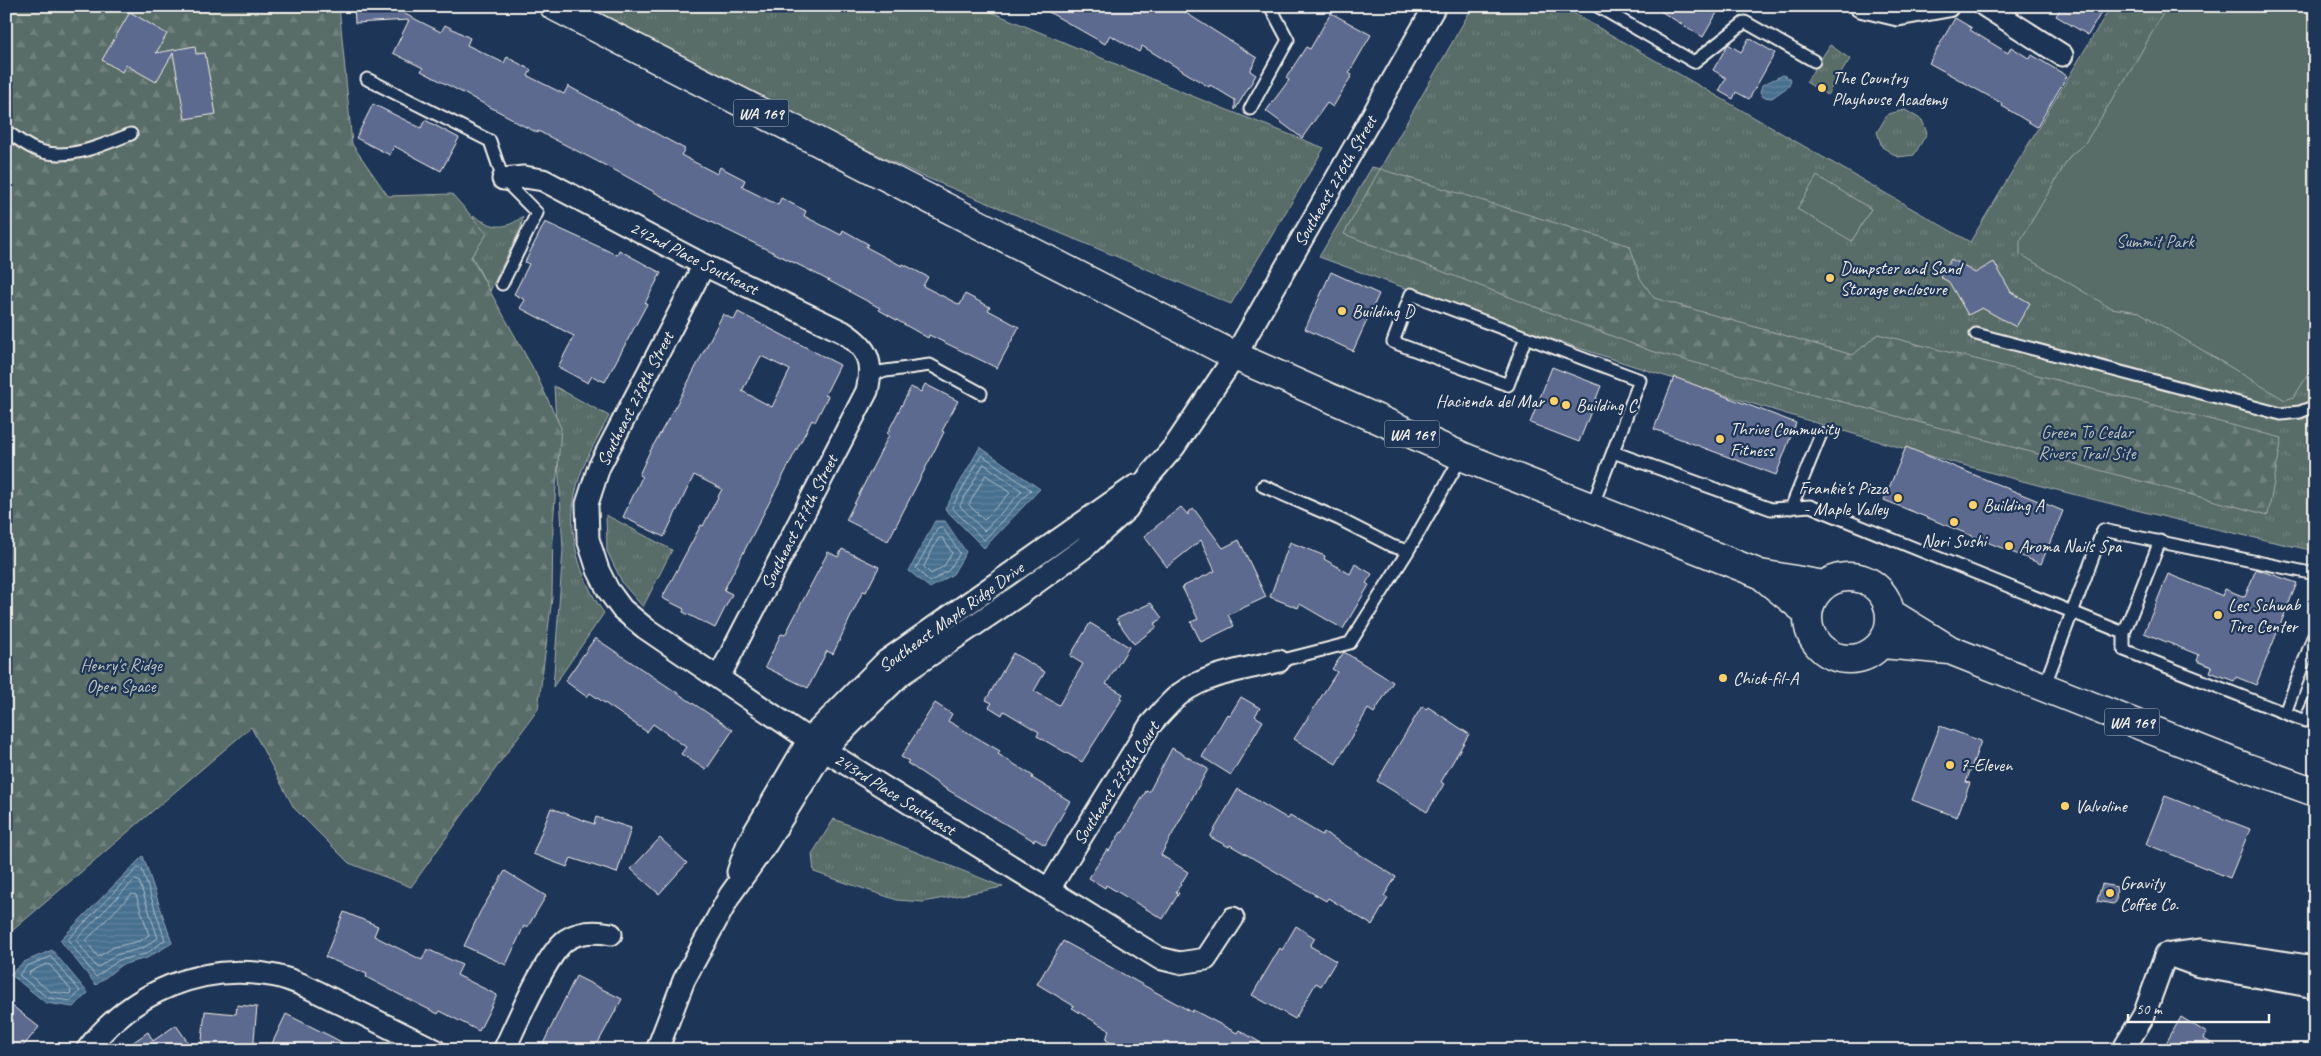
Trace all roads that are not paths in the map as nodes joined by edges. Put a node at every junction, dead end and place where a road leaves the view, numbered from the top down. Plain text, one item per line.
1 (554, 6) edge
2 (1270, 6) edge
3 (1435, 6) edge
4 (1597, 6) edge
5 (1860, 6) edge
6 (1948, 6) edge
7 (1985, 6) edge
8 (2062, 55) dead end
9 (1814, 61) dead end
10 (367, 79) dead end
11 (1250, 109) dead end
12 (6, 131) edge
13 (131, 134) dead end
14 (503, 179) junction
15 (704, 265) junction
16 (502, 284) dead end
17 (1976, 334) dead end
18 (1526, 337) junction
19 (1235, 356) junction
20 (871, 369) junction
21 (981, 393) dead end
22 (2315, 406) edge
23 (1821, 434) dead end
24 (1612, 452) junction
25 (1462, 456) junction
26 (1263, 486) dead end
27 (1592, 507) junction
28 (1791, 508) junction
29 (588, 539) joint
30 (2160, 541) junction
31 (1408, 550) junction
32 (1760, 574) junction
33 (2315, 574) edge
34 (1824, 585) junction
35 (2072, 612) junction
36 (1808, 613) junction
37 (1890, 613) junction
38 (2315, 632) edge
39 (2124, 633) junction
40 (1882, 644) junction
41 (1950, 650) junction
42 (1279, 661) joint
43 (719, 678) junction
44 (2044, 687) junction
45 (2315, 700) edge
46 (2285, 713) junction
47 (817, 744) junction
48 (2315, 792) edge
49 (1049, 890) junction
50 (1233, 918) dead end
51 (611, 934) dead end
52 (2166, 954) junction
53 (2315, 967) edge
54 (2315, 987) edge
55 (88, 1050) edge
56 (435, 1050) edge
57 (504, 1050) edge
58 (657, 1050) edge
59 (2123, 1050) edge

1 - 19 main road, WA 169
2 - 11 lane
3 - 19 street, Southeast 276th Street
4 - 9 lane
5 - 6 street
7 - 8 street
10 - 14 lane
12 - 13 lane
14 - 15 street, 242nd Place Southeast
14 - 16 lane
15 - 20 street, 242nd Place Southeast
15 - 29 street, Southeast 278th Street
17 - 22 lane
18 - 18 lane
18 - 24 lane
19 - 25 main road, WA 169
19 - 47 street, Southeast Maple Ridge Drive
20 - 21 lane
20 - 43 street, Southeast 277th Street
23 - 28 lane
24 - 27 lane
24 - 28 lane
25 - 27 main road, WA 169
25 - 31 lane
26 - 31 lane
27 - 32 main road, WA 169
28 - 35 lane
29 - 43 street, 243rd Place Southeast
30 - 33 lane
30 - 35 lane
30 - 39 lane
31 - 42 lane
32 - 34 main road, WA 169
32 - 36 main road, WA 169
34 - 36 main road
34 - 37 main road, WA 169
35 - 39 lane
35 - 44 lane
36 - 40 main road
37 - 40 main road
37 - 41 main road, WA 169
38 - 46 lane
39 - 46 lane
40 - 41 main road, WA 169
41 - 44 main road, WA 169
42 - 49 street, Southeast 275th Court
43 - 47 street, 243rd Place Southeast
44 - 48 main road, WA 169
45 - 46 lane
47 - 49 street, 243rd Place Southeast
47 - 58 street, Southeast Maple Ridge Drive
49 - 50 street, 243rd Place Southeast
51 - 57 street
52 - 53 street
52 - 54 street
52 - 59 street
55 - 56 street

